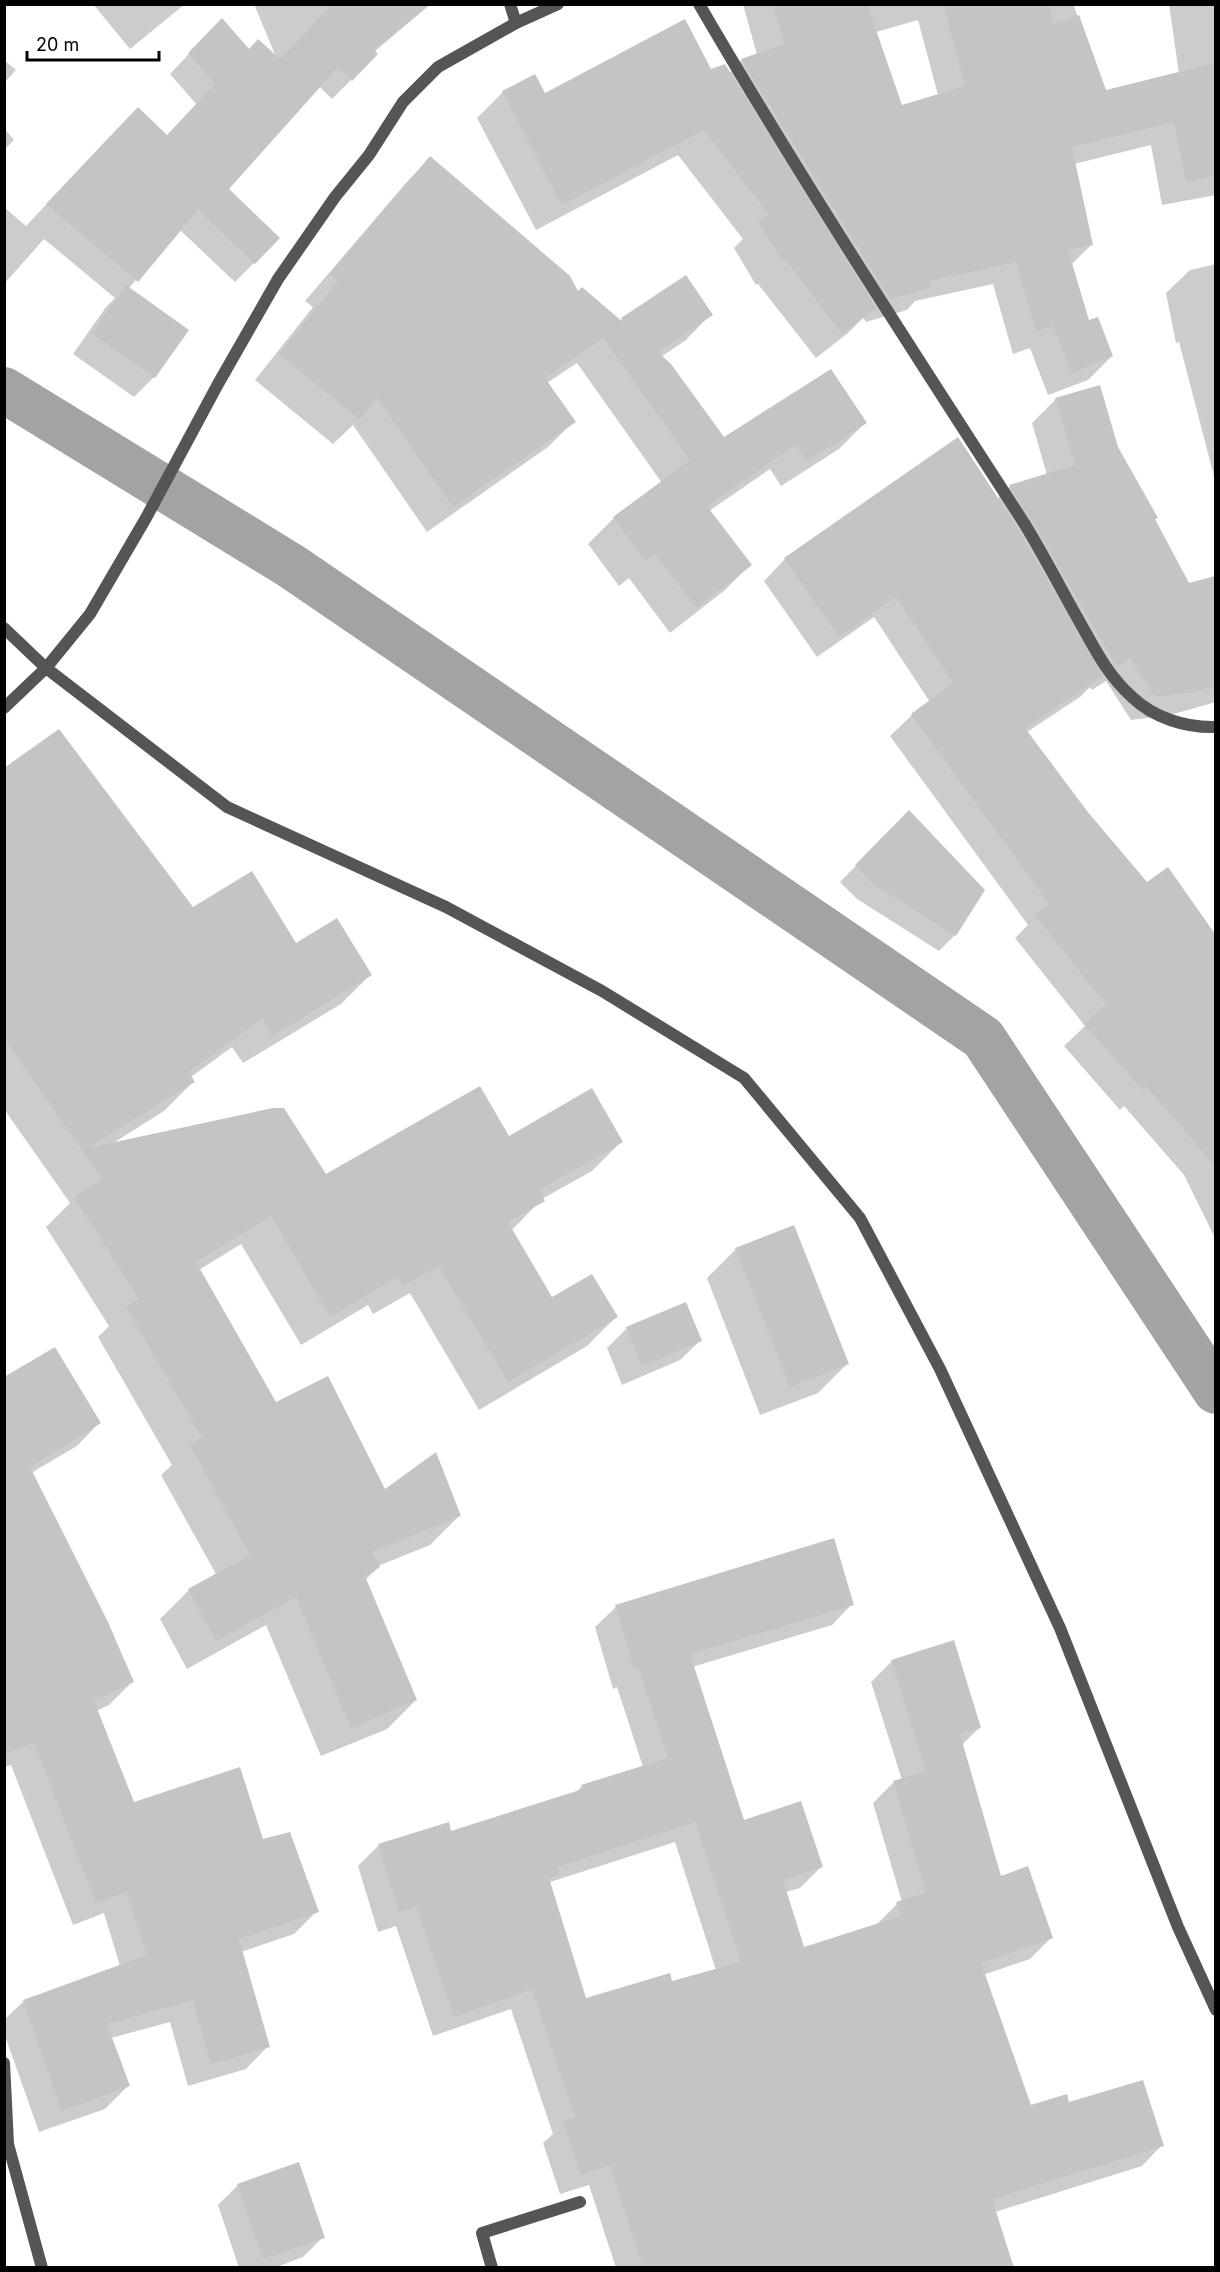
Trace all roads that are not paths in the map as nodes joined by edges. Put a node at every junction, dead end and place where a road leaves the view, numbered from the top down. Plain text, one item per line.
1 (510, 4) edge
2 (558, 4) edge
3 (699, 4) edge
4 (516, 22) junction
5 (4, 628) edge
6 (46, 668) junction
7 (4, 708) edge
8 (1215, 727) edge
9 (1215, 2010) edge
10 (4, 2063) edge
11 (6, 2144) edge
12 (580, 2202) dead end
13 (42, 2268) edge
14 (492, 2268) edge

1 - 4 street
2 - 4 street
3 - 8 street
4 - 6 street
5 - 6 street
6 - 7 street
6 - 9 street
10 - 11 street
11 - 13 street
12 - 14 street

